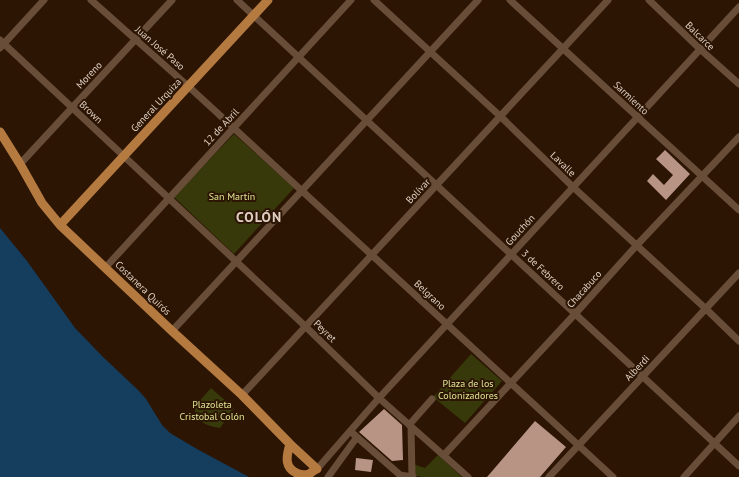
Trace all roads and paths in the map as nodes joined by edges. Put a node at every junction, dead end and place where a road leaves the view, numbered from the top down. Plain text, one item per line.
1 (44, 0) edge
2 (91, 0) edge
3 (172, 0) edge
4 (237, 0) edge
5 (268, 0) edge
6 (351, 0) edge
7 (374, 0) edge
8 (478, 0) edge
9 (510, 0) edge
10 (608, 0) edge
11 (649, 0) edge
12 (739, 7) edge
13 (254, 15) junction
14 (136, 40) junction
15 (1, 44) edge
16 (563, 49) junction
17 (700, 49) junction
18 (430, 52) junction
19 (299, 57) junction
20 (739, 84) edge
21 (188, 86) junction
22 (72, 108) junction
23 (500, 116) junction
24 (638, 117) junction
25 (367, 120) junction
26 (234, 128) junction
27 (0, 132) edge
28 (739, 137) edge
29 (124, 156) junction
30 (20, 164) junction
31 (702, 176) junction
32 (436, 185) junction
33 (573, 187) junction
34 (302, 191) junction
35 (169, 199) junction
36 (739, 210) edge
37 (60, 225) junction
38 (636, 246) junction
39 (511, 254) junction
40 (372, 255) junction
41 (236, 261) junction
42 (105, 268) junction
43 (739, 272) edge
44 (705, 308) junction
45 (575, 314) junction
46 (447, 324) junction
47 (305, 326) junction
48 (172, 331) junction
49 (739, 341) edge
50 (643, 376) junction
51 (511, 383) junction
52 (242, 395) junction
53 (379, 398) junction
54 (432, 399) dead end
55 (739, 416) edge
56 (410, 426) junction
57 (350, 431) junction
58 (358, 437) junction
59 (715, 443) junction
60 (290, 444) junction
61 (578, 445) junction
62 (444, 455) junction
63 (739, 466) edge
64 (317, 469) junction
65 (400, 476) edge
66 (328, 477) edge
67 (413, 477) edge
68 (468, 477) edge
69 (549, 477) edge
70 (613, 477) edge
71 (684, 477) edge

1 - 15 street
2 - 14 street, Juan José Paso
3 - 14 street, Moreno
4 - 13 street, 3 de Febrero
5 - 13 main road, General Urquiza
6 - 19 street, 12 de Abril
7 - 18 street, Lavalle
8 - 18 street
9 - 16 street, Sarmiento
10 - 16 street, Bolívar
11 - 17 street, Balcarce
12 - 17 street, Gouchón
13 - 19 street, 3 de Febrero
13 - 21 main road, General Urquiza
14 - 21 street, Juan José Paso
14 - 22 street, Moreno
15 - 22 street, Brown
16 - 23 street, Bolívar
16 - 24 street, Sarmiento
17 - 20 street, Balcarce
17 - 24 street, Gouchón
18 - 23 street, Lavalle
18 - 25 street
19 - 25 street, 3 de Febrero
19 - 26 street, 12 de Abril
21 - 26 street, Juan José Paso
21 - 29 main road, General Urquiza
22 - 29 street, Brown
22 - 30 street, Moreno
23 - 32 street, Bolívar
23 - 33 street, Lavalle
24 - 31 street, Sarmiento
24 - 33 street, Gouchón
25 - 32 street, 3 de Febrero
25 - 34 street
26 - 34 street, Belgrano
26 - 35 street, 12 de Abril
27 - 30 main road, Costanera Quirós
28 - 31 street, Chacabuco
29 - 35 street, Brown
29 - 37 main road, General Urquiza
30 - 37 main road, Costanera Quirós
31 - 36 street, Sarmiento
31 - 38 street, Chacabuco
32 - 39 street, 3 de Febrero
32 - 40 street, Bolívar
33 - 38 street, Lavalle
33 - 39 street, Gouchón
34 - 40 street, Belgrano
34 - 41 street
35 - 41 street, Peyret
35 - 42 street, 12 de Abril
37 - 42 main road, Costanera Quirós
38 - 44 street, Lavalle
38 - 45 street, Chacabuco
39 - 45 street, 3 de Febrero
39 - 46 street, Gouchón
40 - 46 street, Belgrano
40 - 47 street, Bolívar
41 - 47 street, Peyret
41 - 48 street
42 - 48 main road, Costanera Quirós
43 - 44 street, Alberdi
44 - 49 street, Lavalle
44 - 50 street, Alberdi
45 - 50 street, 3 de Febrero
45 - 51 street, Chacabuco
46 - 51 street, Belgrano
46 - 53 street, Gouchón
47 - 52 street, Bolívar
47 - 53 street, Peyret
48 - 52 main road, Costanera Quirós
50 - 59 street, 3 de Febrero
50 - 61 street, Alberdi
51 - 61 street, Belgrano
51 - 62 street, Chacabuco
52 - 60 main road, Costanera Quirós
53 - 56 street, Peyret
53 - 57 street, Gouchón
54 - 56 street
55 - 59 street
56 - 62 street, Peyret
56 - 67 street
57 - 58 street
57 - 64 street, Gouchón
58 - 65 street
58 - 66 street
59 - 63 street, 3 de Febrero
59 - 71 street
60 - 64 main road, Costanera Quirós
60 - 64 main road
61 - 69 street, Alberdi
61 - 70 street, Belgrano
62 - 68 street, Peyret
65 - 67 street

